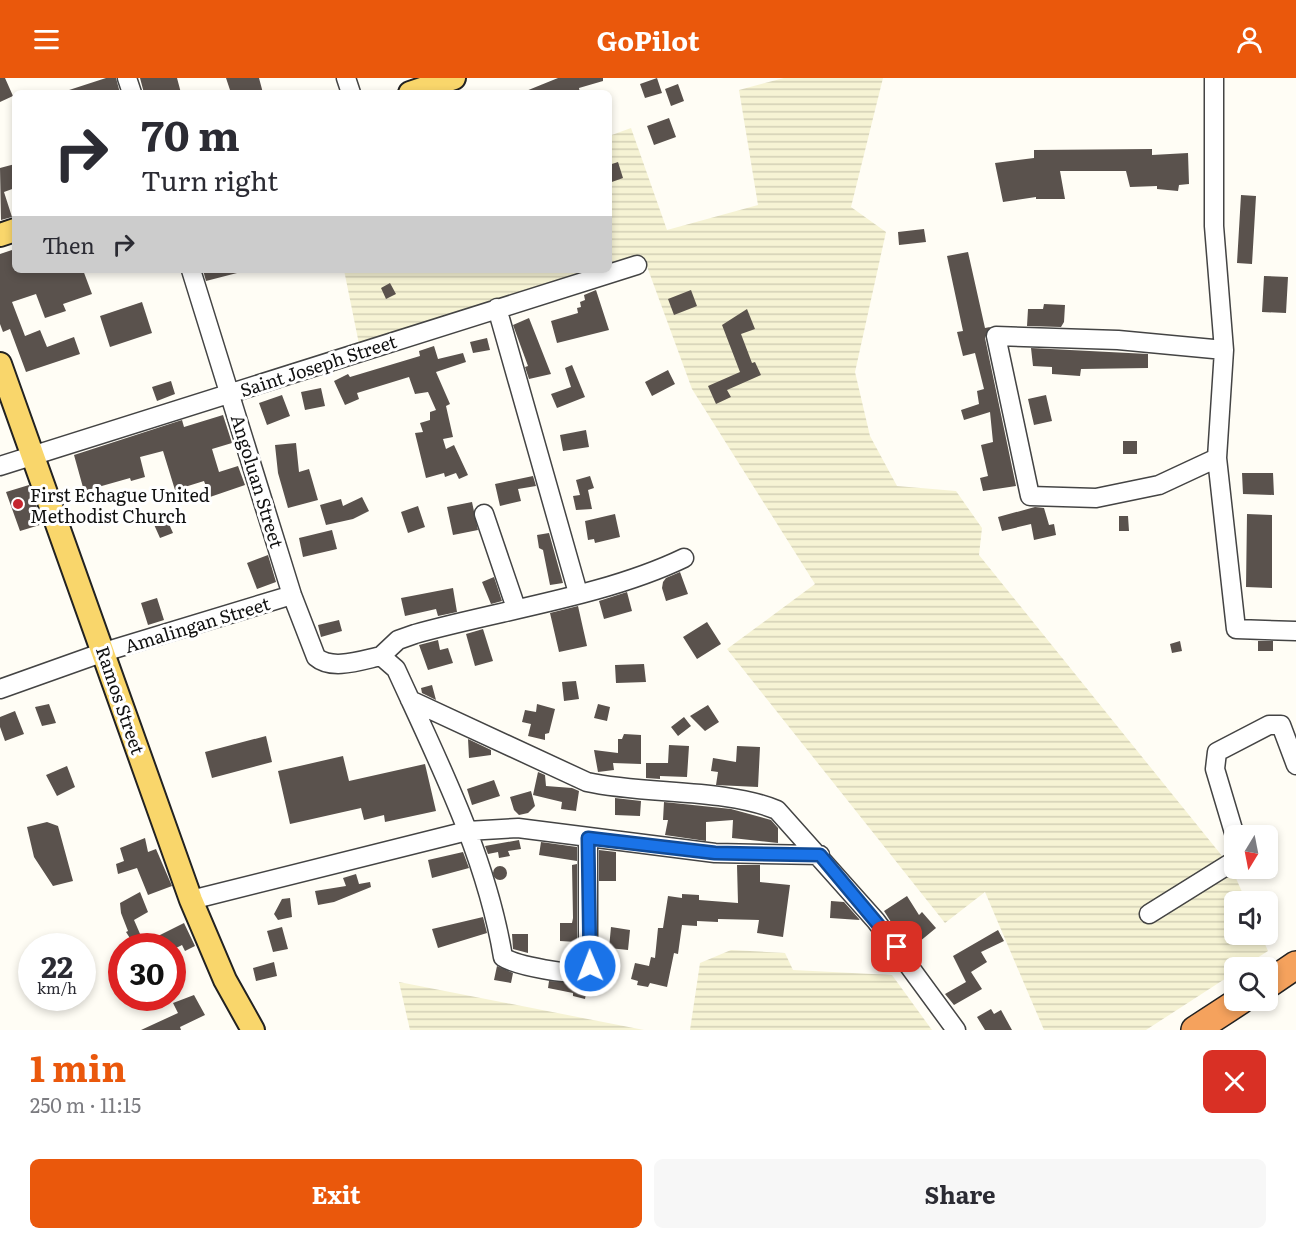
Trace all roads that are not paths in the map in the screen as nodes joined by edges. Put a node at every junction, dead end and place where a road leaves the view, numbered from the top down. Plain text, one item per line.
1 (454, 78) edge
2 (1214, 78) edge
3 (419, 90) edge
4 (636, 265) dead end
5 (612, 272) edge
6 (192, 273) edge
7 (610, 273) edge
8 (497, 308) junction
9 (1224, 350) junction
10 (0, 364) edge
11 (231, 392) junction
12 (31, 456) junction
13 (1217, 458) junction
14 (0, 466) edge
15 (484, 514) dead end
16 (684, 558) dead end
17 (578, 593) junction
18 (292, 595) junction
19 (516, 608) junction
20 (1296, 631) edge
21 (104, 652) junction
22 (381, 656) junction
23 (0, 689) edge
24 (410, 700) junction
25 (1296, 765) edge
26 (1232, 825) edge
27 (467, 831) junction
28 (588, 838) junction
29 (820, 855) junction
30 (1224, 867) edge
31 (191, 900) junction
32 (1149, 914) dead end
33 (1296, 965) edge
34 (1278, 977) edge
35 (1224, 1011) edge
36 (253, 1030) edge
37 (956, 1030) edge
38 (1195, 1030) edge

1 - 3 main road
2 - 9 street
4 - 5 street, Saint Joseph Street
6 - 11 street, Angoluan Street
7 - 8 street, Saint Joseph Street
8 - 11 street, Saint Joseph Street
8 - 17 street
9 - 13 street
9 - 13 street
10 - 12 main road, Ramos Street
11 - 12 street, Saint Joseph Street
11 - 18 street, Angoluan Street
12 - 14 street, Saint Joseph Street
12 - 21 main road, Ramos Street
13 - 20 street
15 - 19 street
16 - 17 street
17 - 19 street
18 - 21 street, Amalingan Street
18 - 22 street, Angoluan Street
19 - 22 street
21 - 23 street, Amalingan Street
21 - 31 main road, Ramos Street
22 - 24 street
24 - 27 street
24 - 29 street
25 - 26 street
27 - 28 street
27 - 28 street
27 - 31 street
28 - 29 street
29 - 37 street
30 - 32 street
31 - 36 main road, Ramos Street
33 - 34 highway
35 - 38 highway

